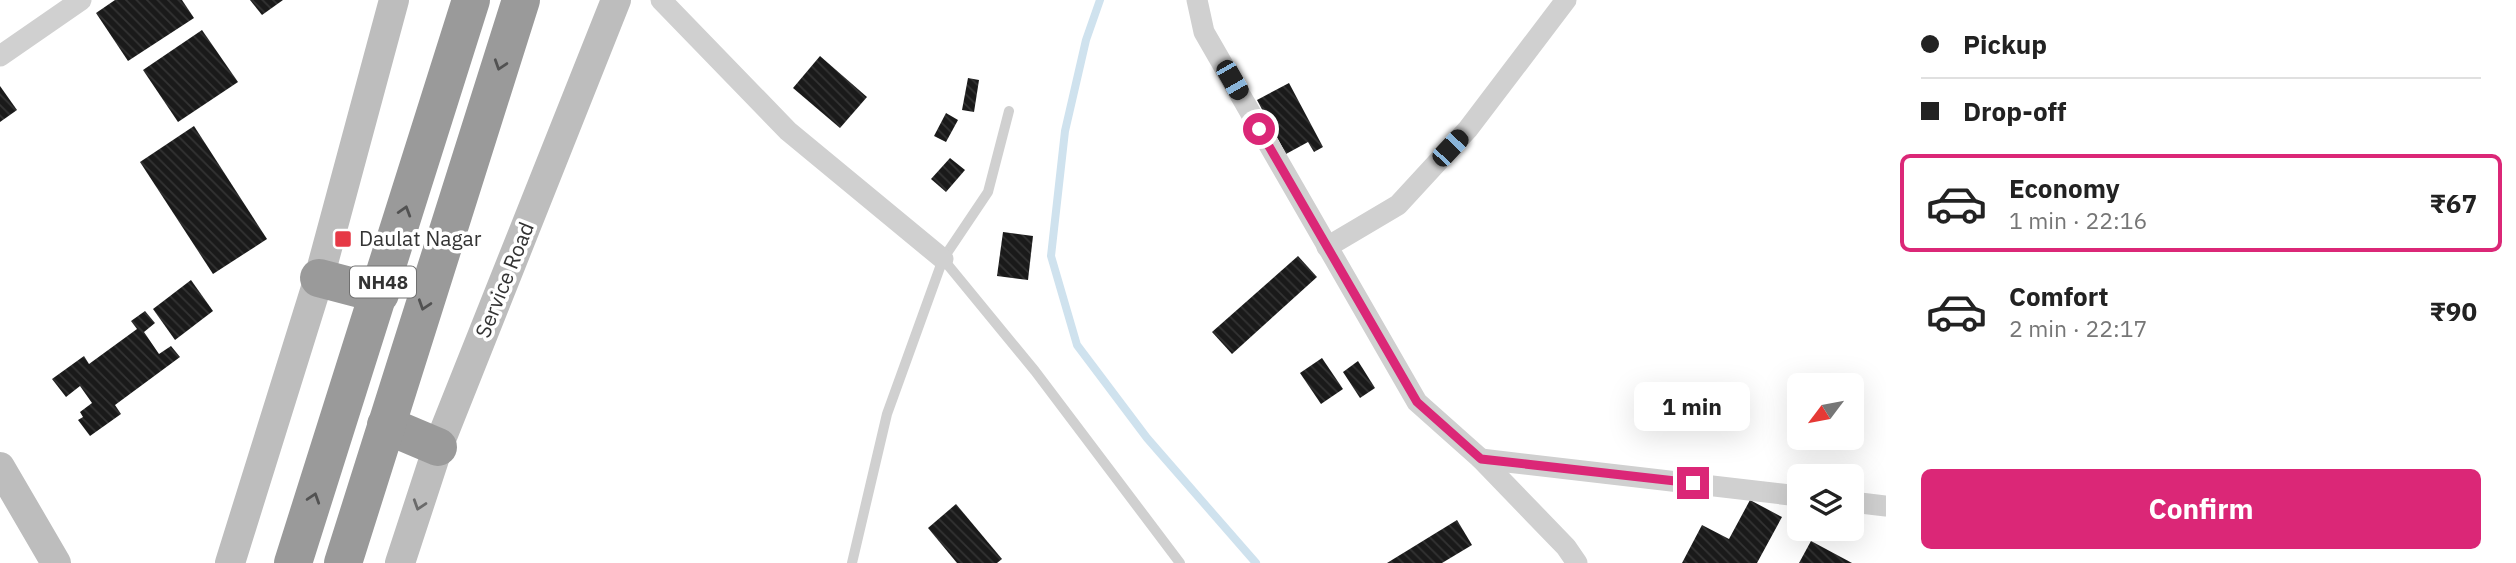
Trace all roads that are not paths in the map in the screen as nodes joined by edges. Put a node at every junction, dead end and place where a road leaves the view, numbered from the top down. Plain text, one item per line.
1 (81, 0) edge
2 (394, 0) edge
3 (471, 0) edge
4 (521, 0) edge
5 (616, 0) edge
6 (661, 0) edge
7 (1197, 0) edge
8 (1566, 0) edge
9 (0, 56) edge
10 (1009, 111) dead end
11 (1327, 247) junction
12 (943, 259) junction
13 (319, 278) junction
14 (380, 294) junction
15 (386, 425) junction
16 (439, 447) junction
17 (1481, 459) junction
18 (0, 467) edge
19 (1787, 495) edge
20 (1864, 503) edge
21 (1886, 506) edge
22 (51, 561) edge
23 (230, 563) edge
24 (293, 563) edge
25 (343, 563) edge
26 (400, 563) edge
27 (852, 563) edge
28 (1180, 563) edge
29 (1577, 563) edge

1 - 9 street
2 - 13 street
14 -> 3 highway, NH48
4 -> 15 highway, NH48
5 - 16 street, Service Road
6 - 12 street
7 - 11 street
8 - 11 street
10 - 12 lane
11 - 17 street
12 - 27 lane
12 - 28 lane
13 - 14 highway
13 - 23 street
24 -> 14 highway, NH48
15 - 16 highway
15 - 25 highway, NH48
16 -> 26 street, Service Road
17 - 19 street
17 - 29 street
18 - 22 street
20 - 21 street

